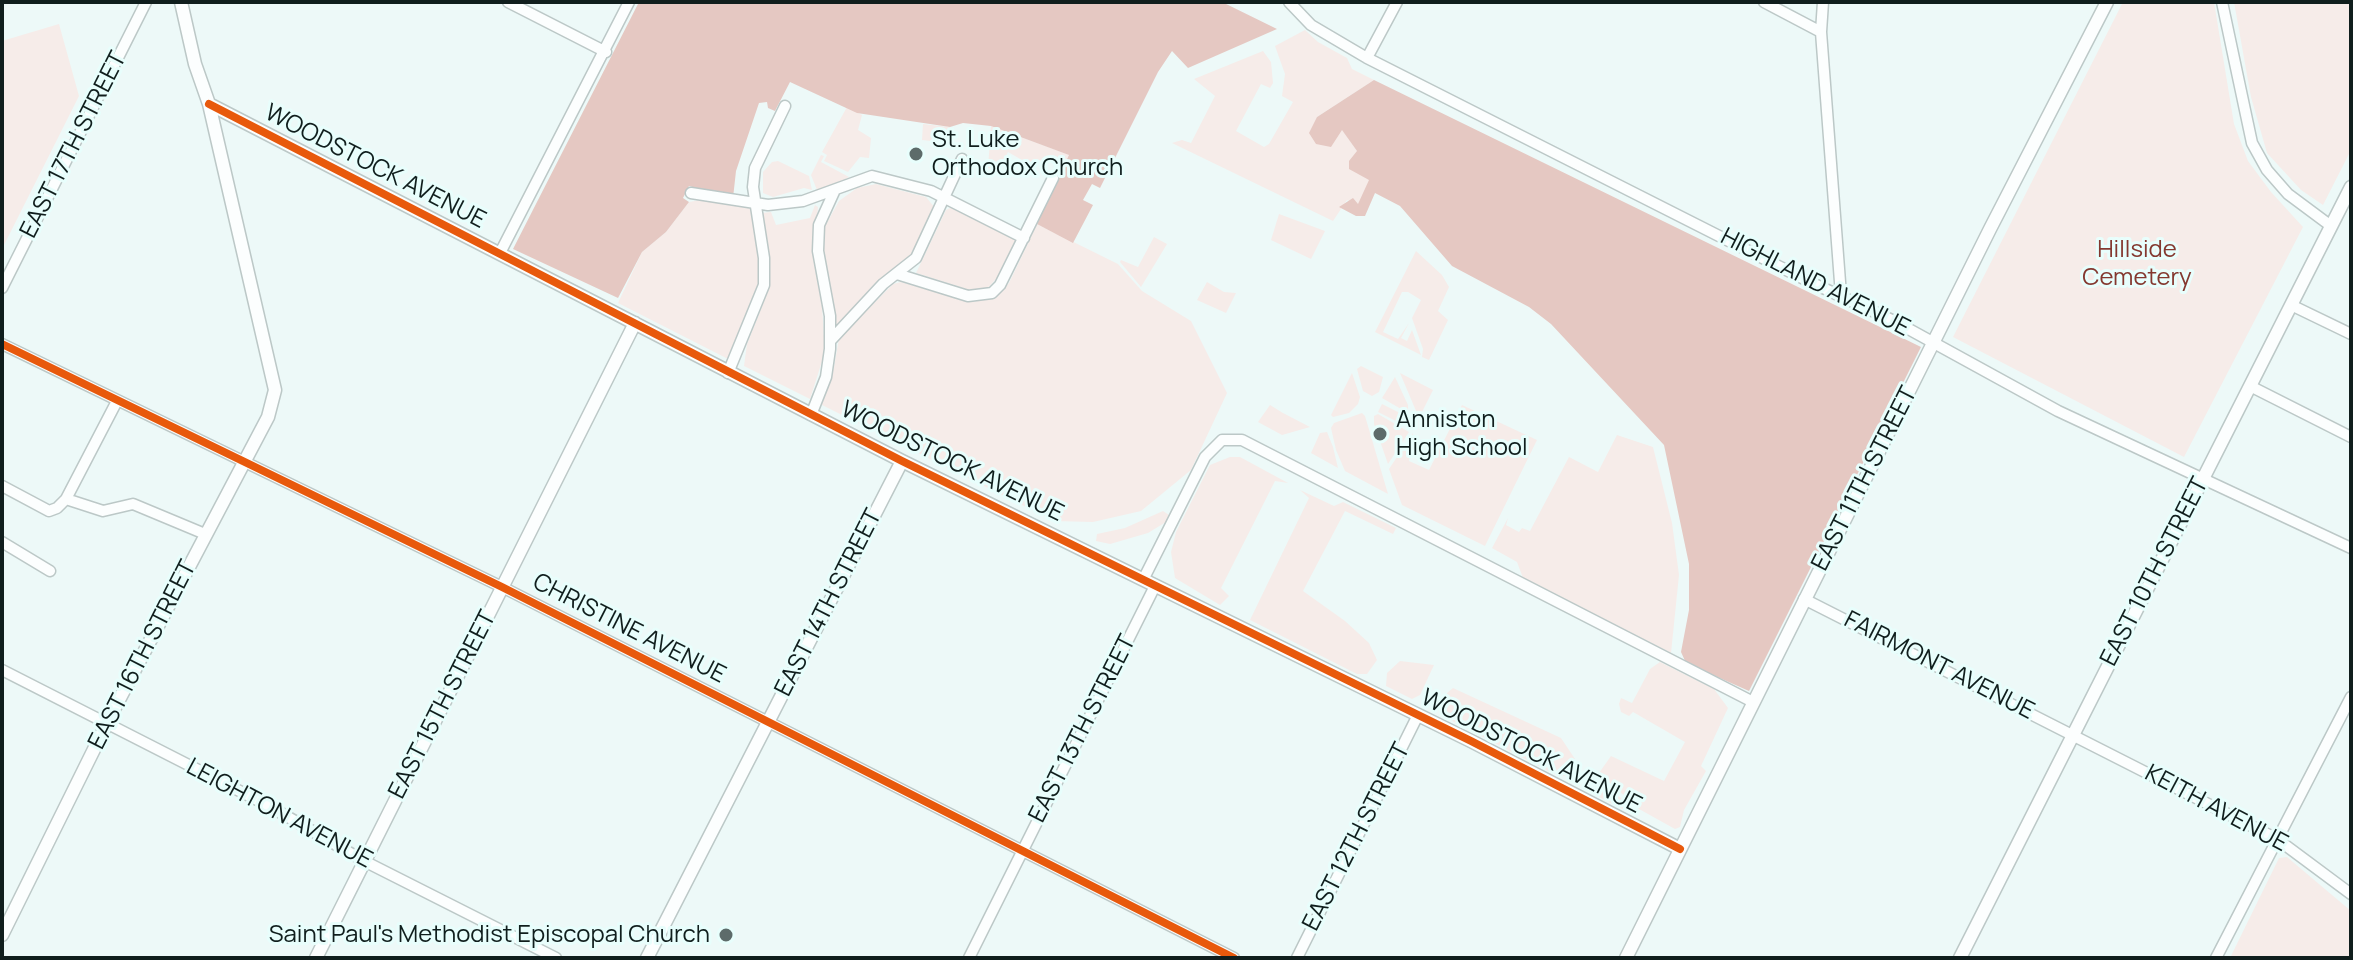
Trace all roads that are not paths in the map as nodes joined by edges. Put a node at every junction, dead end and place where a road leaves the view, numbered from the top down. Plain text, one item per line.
1 (146, 2) edge
2 (181, 2) edge
3 (508, 2) edge
4 (629, 2) edge
5 (1289, 2) edge
6 (1397, 2) edge
7 (1764, 2) edge
8 (1823, 2) edge
9 (2107, 2) edge
10 (2222, 2) edge
11 (1821, 32) junction
12 (606, 52) junction
13 (1367, 58) junction
14 (209, 104) junction
15 (785, 106) dead end
16 (962, 159) dead end
17 (1053, 178) dead end
18 (2351, 187) edge
19 (834, 192) junction
20 (691, 193) dead end
21 (945, 197) junction
22 (756, 204) junction
23 (2331, 226) junction
24 (1024, 238) junction
25 (500, 253) junction
26 (897, 274) junction
27 (2, 288) edge
28 (1841, 295) junction
29 (2291, 305) junction
30 (635, 323) junction
31 (2351, 334) edge
32 (830, 341) junction
33 (2, 344) edge
34 (1934, 344) junction
35 (728, 373) junction
36 (2250, 386) junction
37 (117, 401) junction
38 (811, 415) junction
39 (2351, 437) edge
40 (902, 461) junction
41 (243, 462) junction
42 (2203, 479) junction
43 (2, 486) edge
44 (66, 499) junction
45 (205, 534) junction
46 (2, 542) edge
47 (2351, 548) edge
48 (50, 571) dead end
49 (1149, 583) junction
50 (502, 587) junction
51 (1804, 599) junction
52 (2, 670) edge
53 (2351, 697) edge
54 (1753, 702) junction
55 (1417, 717) junction
56 (768, 722) junction
57 (107, 723) junction
58 (2073, 734) junction
59 (2277, 839) junction
60 (1680, 849) junction
61 (1023, 850) junction
62 (364, 861) junction
63 (2351, 894) edge
64 (2, 935) edge
65 (316, 958) edge
66 (556, 958) edge
67 (647, 958) edge
68 (969, 958) edge
69 (1234, 958) edge
70 (1297, 958) edge
71 (1626, 958) edge
72 (1960, 958) edge
73 (2216, 958) edge

1 - 27 street, EAST 17TH STREET
2 - 14 street, EAST 16TH STREET
3 - 12 street
4 - 12 street
5 - 13 street, HIGHLAND AVENUE
6 - 13 street
7 - 11 street
8 - 11 street
9 - 34 street, EAST 11TH STREET
10 - 23 street
11 - 28 street
12 - 25 street
13 - 28 street, HIGHLAND AVENUE
14 - 25 street, WOODSTOCK AVENUE
14 - 41 street, EAST 16TH STREET
15 - 22 street
16 - 21 street
17 - 24 street
18 - 23 street, EAST 10TH STREET
19 - 21 street
19 - 22 street
19 - 32 street
20 - 22 street
21 - 24 street
21 - 26 street
22 - 35 street
23 - 29 street, EAST 10TH STREET
24 - 26 street
25 - 30 street, WOODSTOCK AVENUE
26 - 32 street
28 - 34 street, HIGHLAND AVENUE
29 - 31 street
29 - 36 street, EAST 10TH STREET
30 - 35 street, WOODSTOCK AVENUE
30 - 50 street, EAST 15TH STREET
32 - 38 street
33 - 37 street, CHRISTINE AVENUE
34 - 42 street, HIGHLAND AVENUE
34 - 51 street, EAST 11TH STREET
35 - 38 street, WOODSTOCK AVENUE
36 - 39 street
36 - 42 street, EAST 10TH STREET
37 - 41 street, CHRISTINE AVENUE
37 - 44 street
38 - 40 street, WOODSTOCK AVENUE
40 - 49 street, WOODSTOCK AVENUE
40 - 56 street, EAST 14TH STREET
41 - 45 street, EAST 16TH STREET
41 - 50 street, CHRISTINE AVENUE
42 - 47 street, HIGHLAND AVENUE
42 - 58 street, EAST 10TH STREET
43 - 44 street
44 - 45 street
45 - 57 street, EAST 16TH STREET
46 - 48 street
49 - 54 street, EAST 13TH STREET
49 - 55 street, WOODSTOCK AVENUE
49 - 61 street, EAST 13TH STREET
50 - 56 street, CHRISTINE AVENUE
50 - 62 street, EAST 15TH STREET
51 - 54 street, EAST 11TH STREET
51 - 58 street, FAIRMONT AVENUE
52 - 57 street, LEIGHTON AVENUE
53 - 59 street
54 - 60 street, EAST 11TH STREET
55 - 60 street, WOODSTOCK AVENUE
55 - 70 street, EAST 12TH STREET
56 - 61 street, CHRISTINE AVENUE
56 - 67 street, EAST 14TH STREET
57 - 62 street, LEIGHTON AVENUE
57 - 64 street, EAST 16TH STREET
58 - 59 street, KEITH AVENUE
58 - 72 street, EAST 10TH STREET
59 - 63 street, KEITH AVENUE
59 - 73 street
60 - 71 street, EAST 11TH STREET
61 - 68 street, EAST 13TH STREET
61 - 69 street, CHRISTINE AVENUE
62 - 65 street, EAST 15TH STREET
62 - 66 street, LEIGHTON AVENUE

